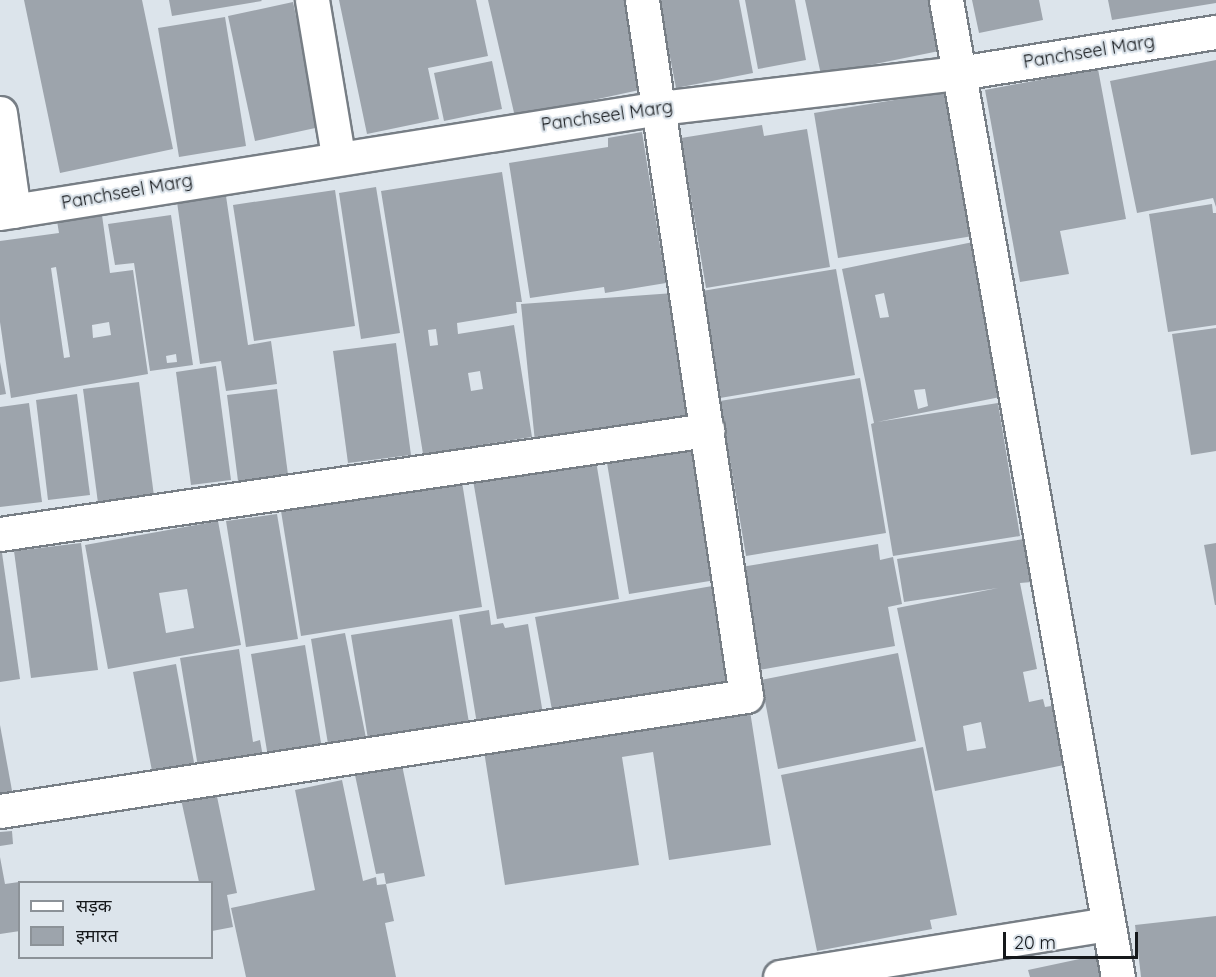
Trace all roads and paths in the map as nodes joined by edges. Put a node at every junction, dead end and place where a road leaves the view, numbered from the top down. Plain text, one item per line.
1 (312, 0) edge
2 (642, 0) edge
3 (946, 0) edge
4 (1216, 32) edge
5 (959, 73) junction
6 (660, 108) junction
7 (0, 113) edge
8 (338, 156) junction
9 (7, 212) edge
10 (707, 429) junction
11 (0, 534) edge
12 (0, 811) edge
13 (1107, 924) junction
14 (780, 977) edge
15 (1118, 977) edge

1 - 8 street
2 - 6 street
3 - 5 street
4 - 5 street, Panchseel Marg
5 - 6 street, Panchseel Marg
5 - 13 street
6 - 8 street, Panchseel Marg
6 - 10 street
7 - 9 street
8 - 9 street, Panchseel Marg
10 - 11 street
10 - 12 street
13 - 14 street
13 - 15 street

